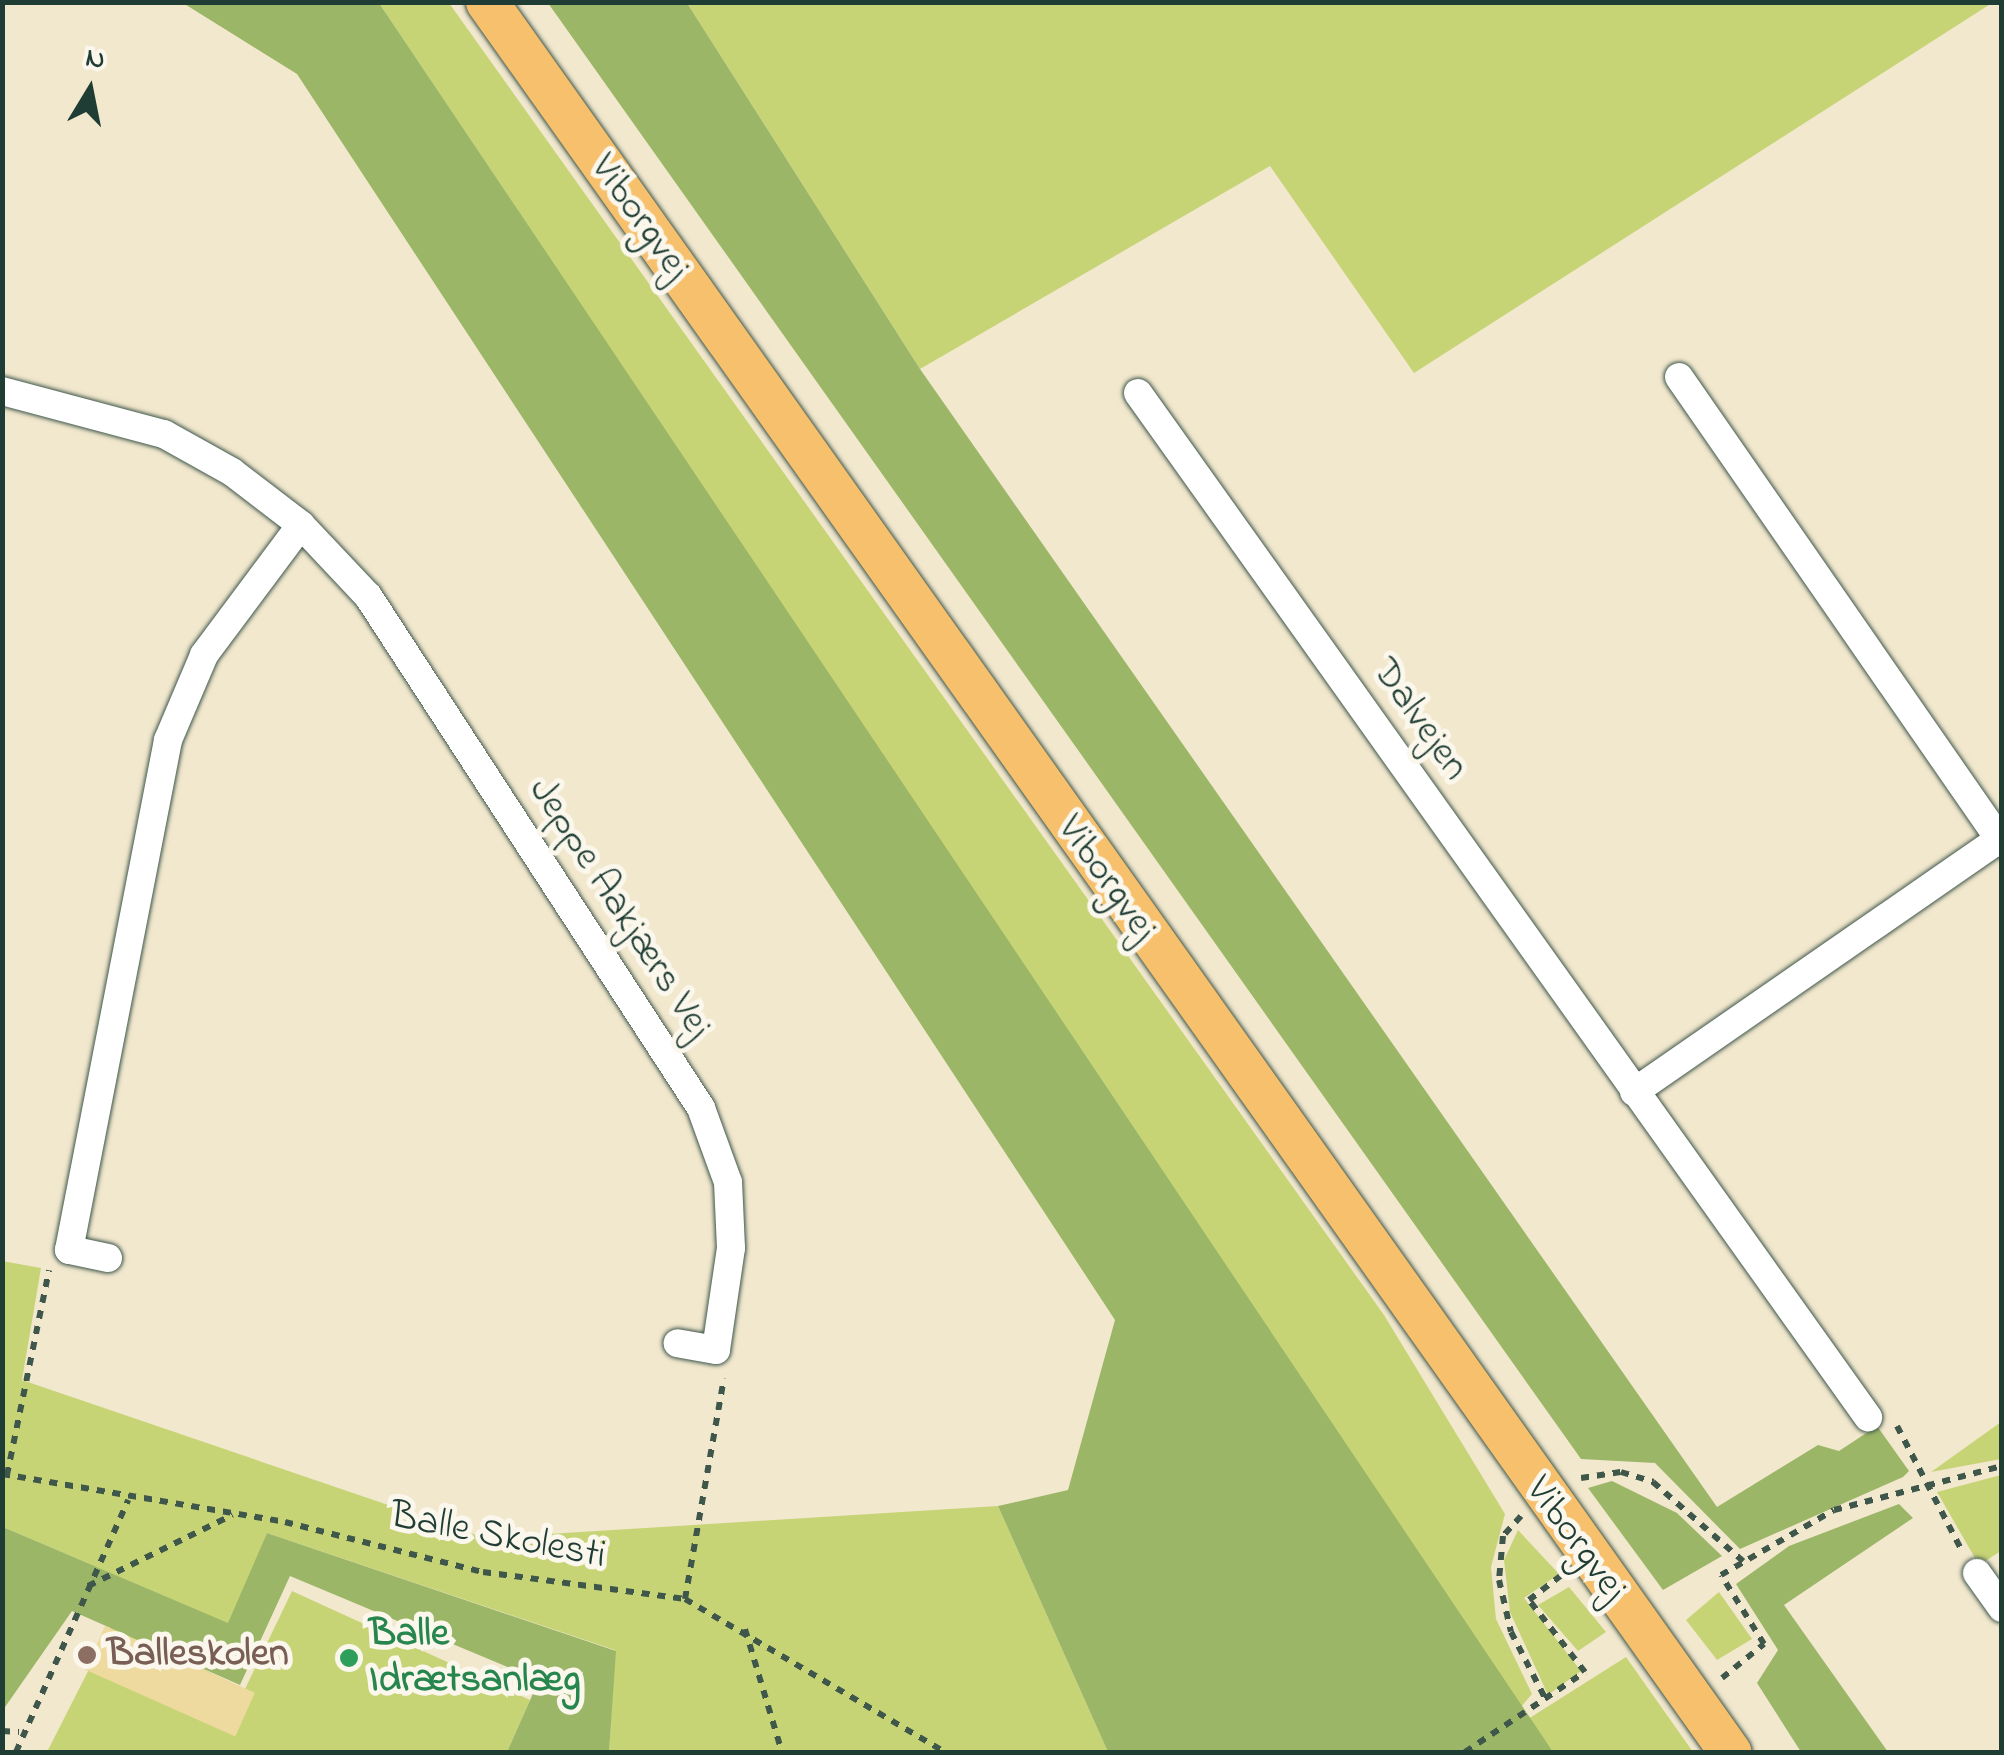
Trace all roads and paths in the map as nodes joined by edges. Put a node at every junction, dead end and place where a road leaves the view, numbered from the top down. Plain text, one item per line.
1 (487, 2) edge
2 (1679, 377) dead end
3 (2, 391) edge
4 (1138, 393) dead end
5 (301, 525) junction
6 (2000, 839) edge
7 (1634, 1092) junction
8 (69, 1250) junction
9 (108, 1258) dead end
10 (678, 1343) dead end
11 (716, 1350) junction
12 (1868, 1417) joint
13 (2002, 1466) edge
14 (5, 1474) edge
15 (1925, 1485) junction
16 (128, 1500) junction
17 (234, 1514) junction
18 (1586, 1556) junction
19 (1977, 1573) joint
20 (88, 1586) junction
21 (686, 1599) junction
22 (2002, 1608) edge
23 (745, 1629) junction
24 (1692, 1701) junction
25 (2, 1732) edge
26 (19, 1732) junction
27 (779, 1751) edge
28 (16, 1752) edge
29 (946, 1752) edge
30 (1465, 1752) edge
31 (1730, 1752) edge

1 - 18 main road, Viborgvej
2 - 6 street
3 - 5 street, Jeppe Aakjærs Vej
4 - 7 street, Dalvejen
5 - 8 street
5 - 11 street, Jeppe Aakjærs Vej
6 - 7 street
7 - 12 street, Dalvejen
8 - 9 street
8 - 14 path
10 - 11 street
11 - 21 path
12 - 15 path
13 - 15 path
14 - 16 path, Balle Skolesti
15 - 19 path
15 - 24 path
16 - 17 path, Balle Skolesti
16 - 20 path
17 - 20 path
17 - 21 path, Balle Skolesti
18 - 24 main road, Viborgvej
18 - 30 path
19 - 22 street
20 - 26 path
21 - 23 path, Balle Skolesti
23 - 27 path
23 - 29 path, Balle Skolesti
24 - 31 main road, Viborgvej
25 - 26 path
26 - 28 path

